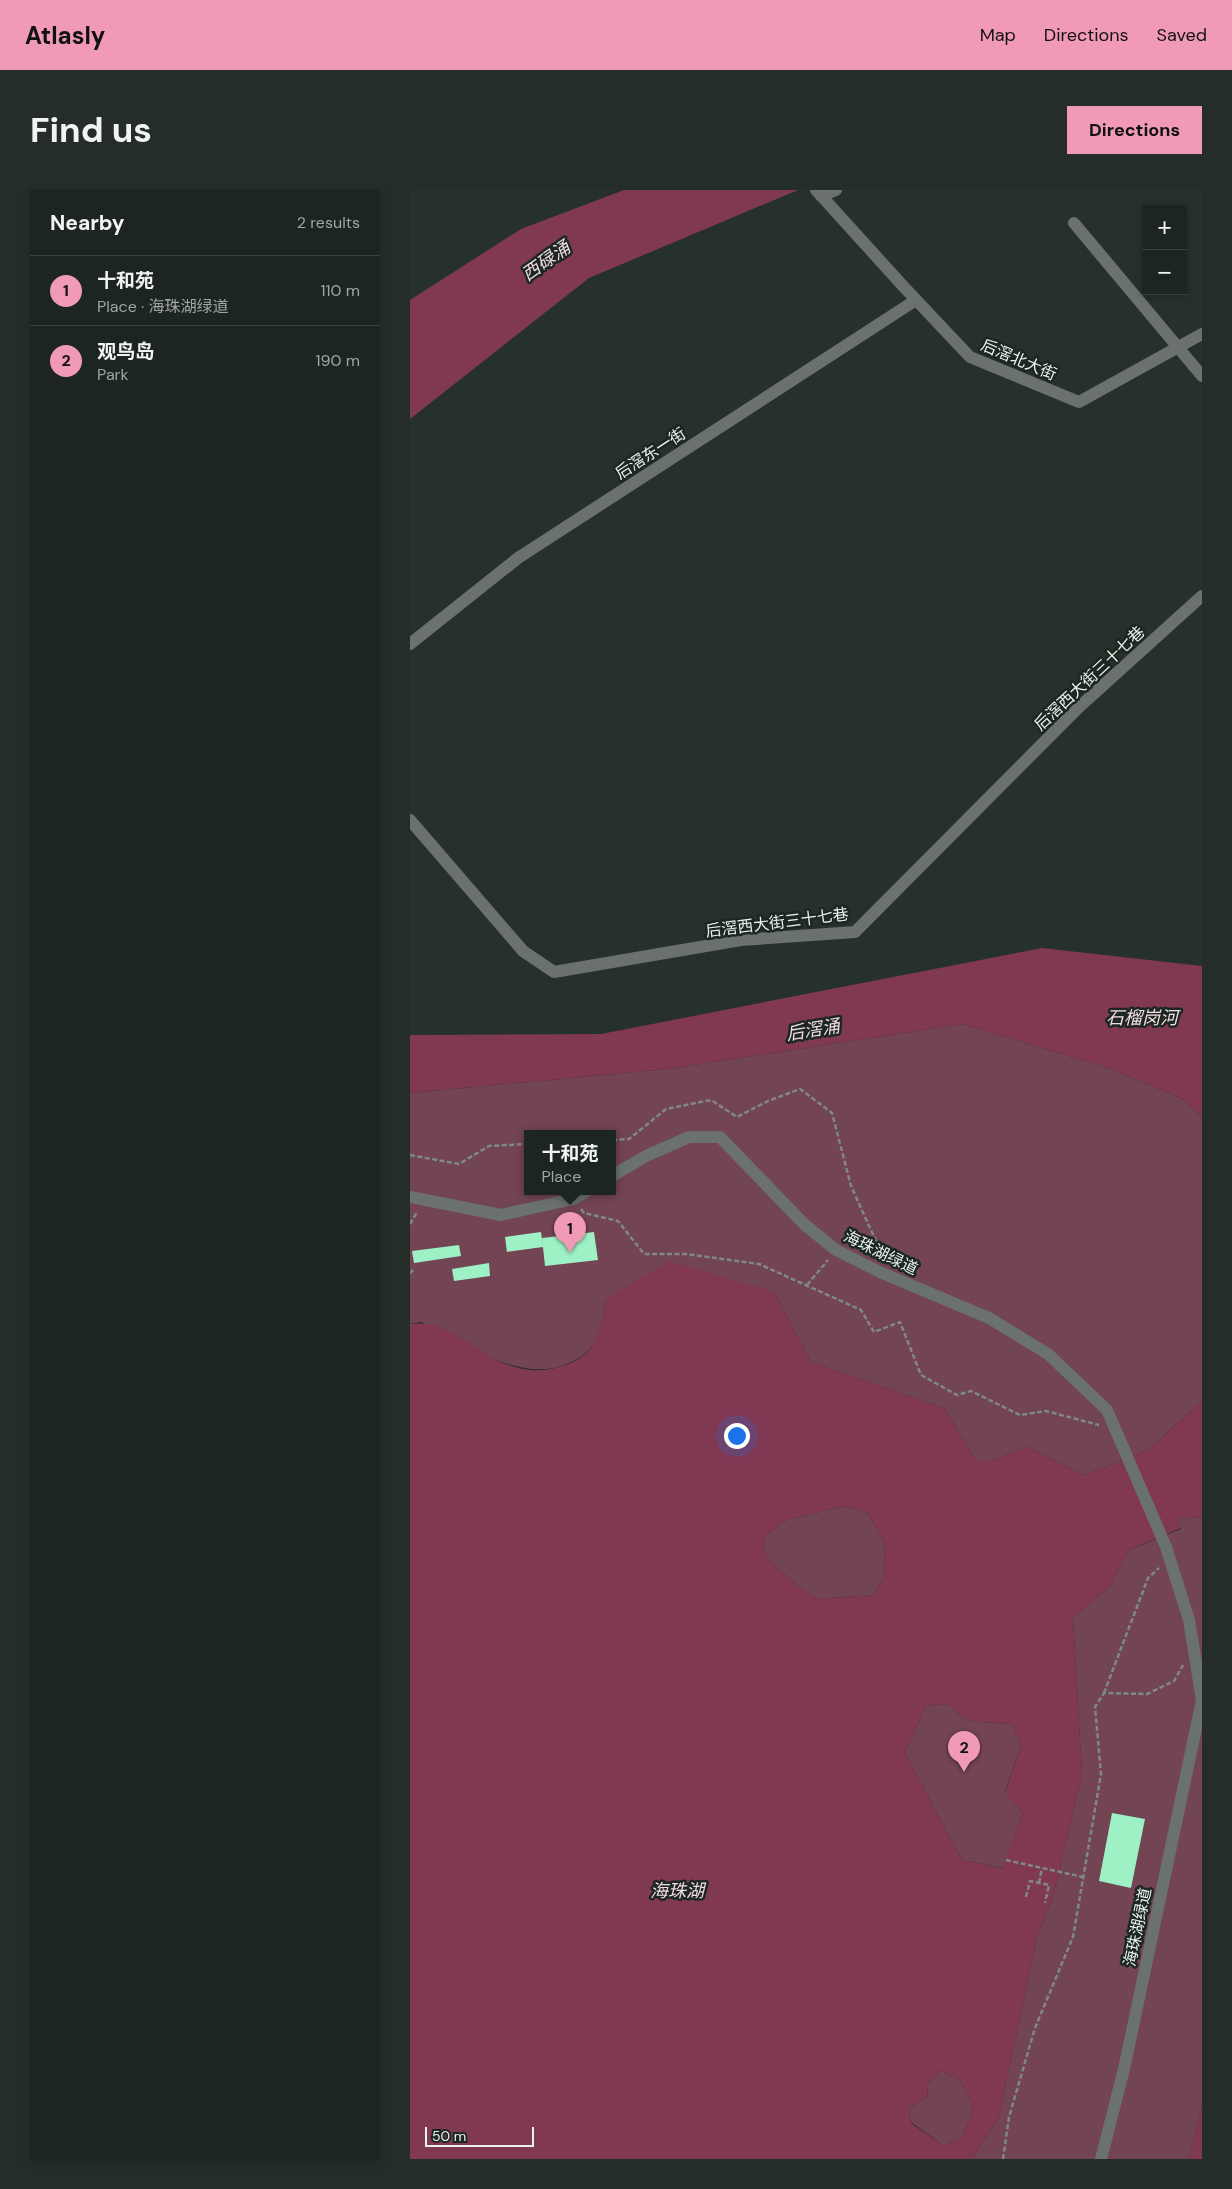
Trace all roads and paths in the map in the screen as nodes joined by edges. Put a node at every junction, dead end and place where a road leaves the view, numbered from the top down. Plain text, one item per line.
1 (836, 190) edge
2 (817, 192) edge
3 (1074, 223) dead end
4 (916, 300) junction
5 (1202, 334) edge
6 (1178, 346) junction
7 (1202, 376) edge
8 (1202, 596) edge
9 (410, 644) edge
10 (410, 820) edge
11 (616, 1140) edge
12 (524, 1144) edge
13 (410, 1155) edge
14 (616, 1174) edge
15 (580, 1195) edge
16 (410, 1197) edge
17 (573, 1199) junction
18 (836, 1250) junction
19 (882, 1273) junction
20 (807, 1286) junction
21 (1115, 1428) junction
22 (1168, 1553) junction
23 (1194, 1646) junction
24 (1104, 1693) junction
25 (1202, 1700) edge
26 (1006, 1860) dead end
27 (1042, 1868) junction
28 (1083, 1877) junction
29 (1039, 1883) junction
30 (1026, 1898) dead end
31 (1045, 1903) dead end
32 (1003, 2159) edge
33 (1101, 2159) edge

1 - 2 street
2 - 4 street, 后滘北大街
3 - 6 street
4 - 6 street, 后滘北大街
4 - 9 street, 后滘东一街
5 - 6 street, 后滘北大街
6 - 7 street
8 - 10 street, 后滘西大街三十七巷
11 - 19 path
12 - 13 path
14 - 18 street, 海珠湖绿道
15 - 17 street
16 - 17 street
17 - 20 path
18 - 19 street, 海珠湖绿道
18 - 20 path
19 - 21 street, 海珠湖绿道
20 - 21 path
21 - 22 street, 海珠湖绿道
22 - 23 street, 海珠湖绿道
22 - 24 path
23 - 24 path
23 - 25 street, 海珠湖绿道
24 - 28 path
25 - 33 street, 海珠湖绿道
26 - 27 path
27 - 28 path
27 - 29 path
28 - 32 path
29 - 30 path
29 - 31 path

